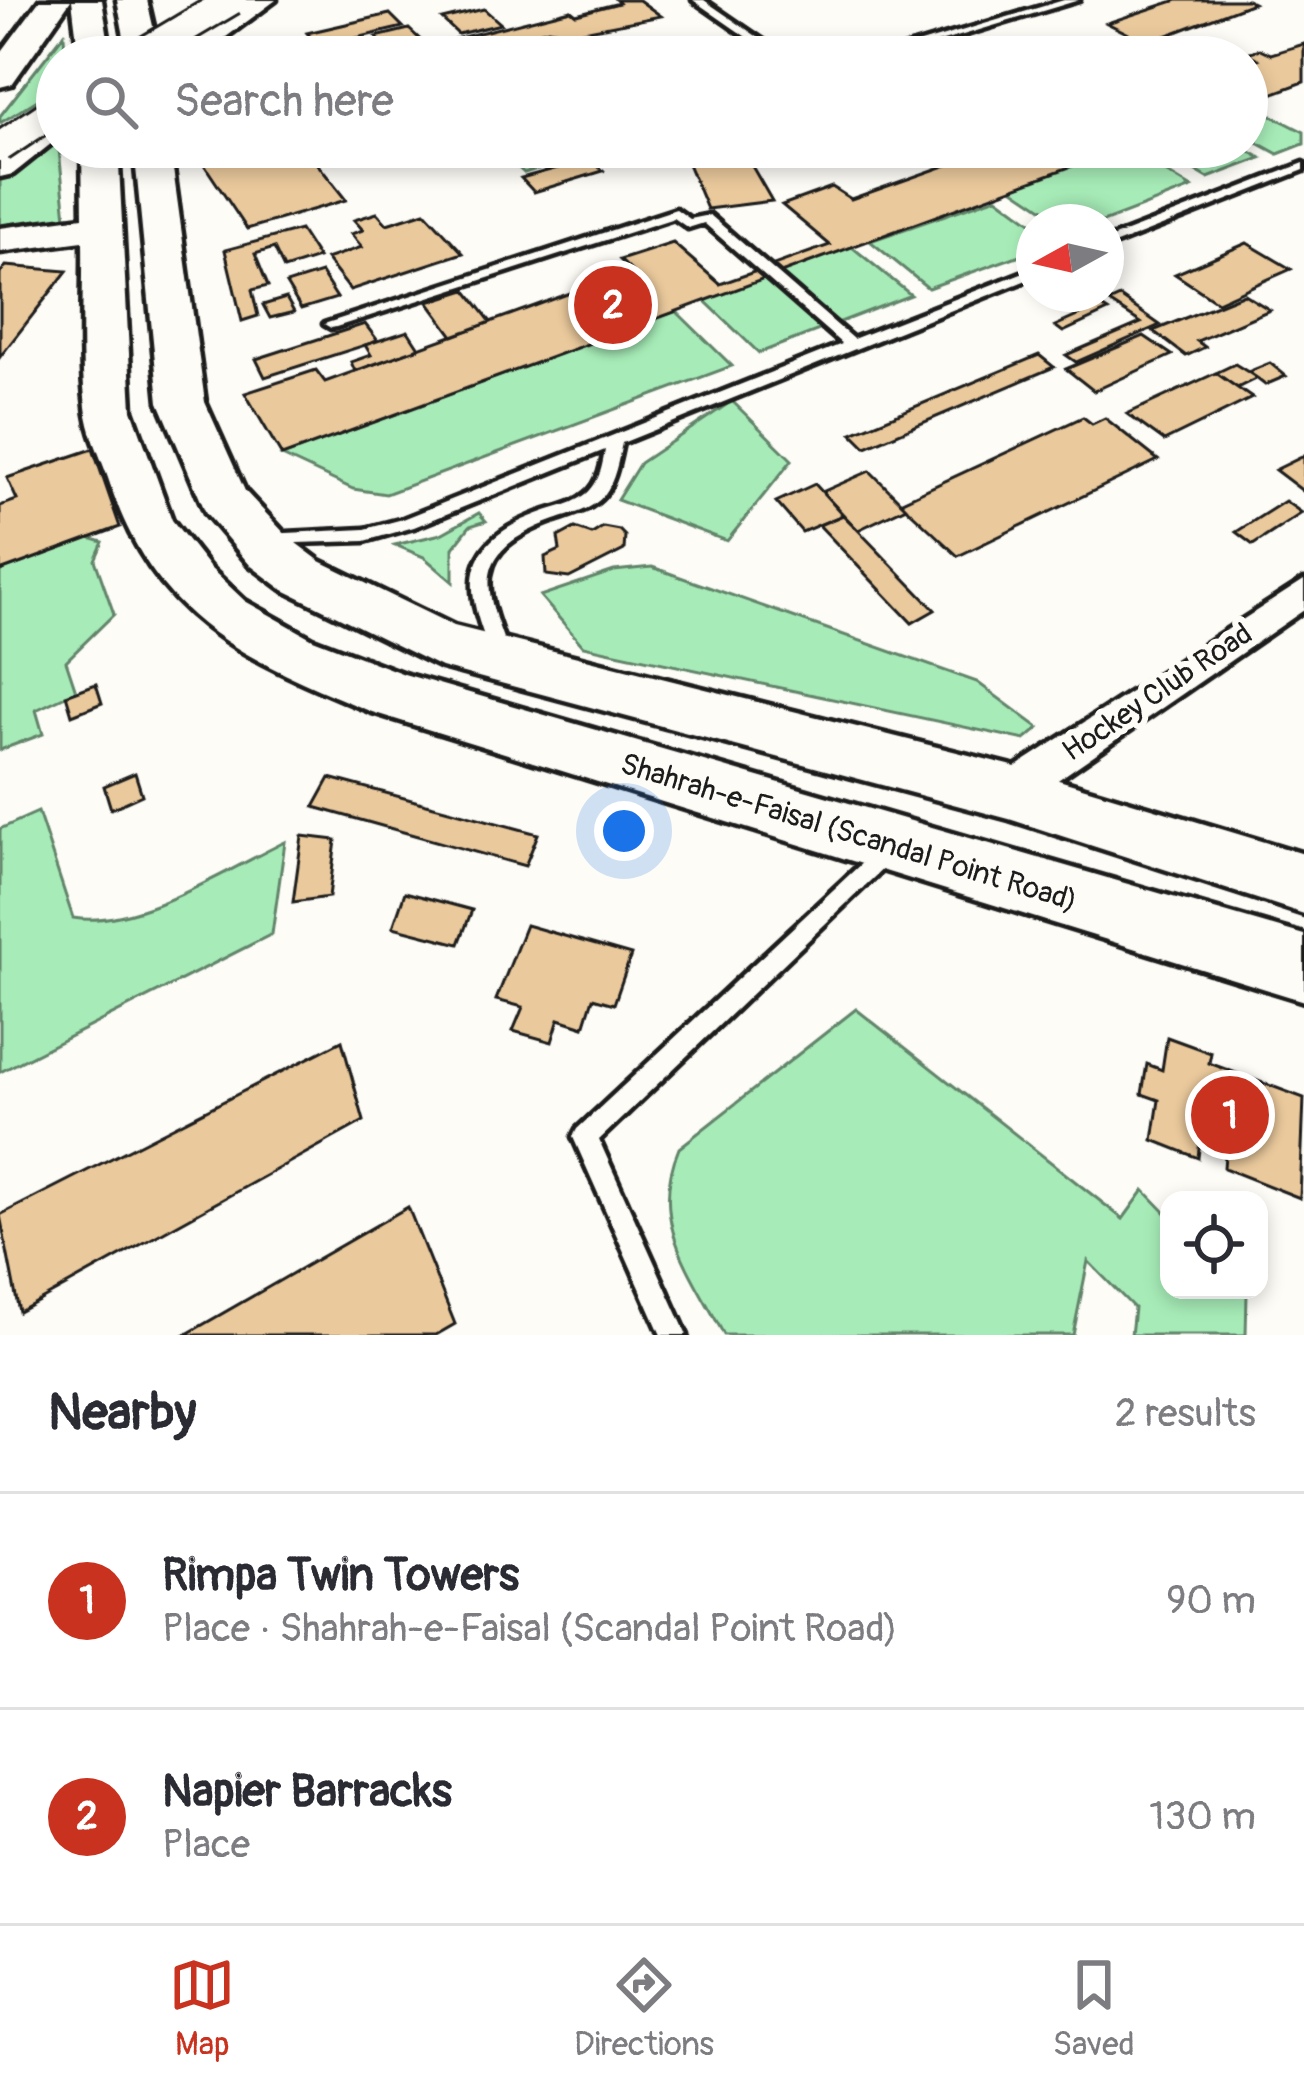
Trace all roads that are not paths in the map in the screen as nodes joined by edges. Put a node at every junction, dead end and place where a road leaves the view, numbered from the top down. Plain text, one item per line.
1 (56, 0) edge
2 (87, 0) edge
3 (132, 0) edge
4 (214, 0) edge
5 (232, 0) edge
6 (261, 0) edge
7 (698, 0) edge
8 (1074, 0) edge
9 (91, 36) edge
10 (137, 36) edge
11 (155, 36) edge
12 (174, 36) edge
13 (209, 36) edge
14 (751, 36) edge
15 (951, 36) edge
16 (0, 77) edge
17 (36, 125) edge
18 (36, 129) edge
19 (0, 135) edge
20 (36, 135) edge
21 (0, 147) edge
22 (0, 166) edge
23 (1304, 166) edge
24 (101, 168) edge
25 (154, 168) edge
26 (105, 226) junction
27 (1124, 237) edge
28 (0, 240) edge
29 (1016, 279) edge
30 (331, 324) dead end
31 (851, 345) junction
32 (615, 441) junction
33 (242, 520) junction
34 (1304, 593) edge
35 (502, 660) junction
36 (1009, 791) junction
37 (894, 846) junction
38 (1304, 884) edge
39 (1304, 968) edge
40 (674, 1335) edge

1 - 16 highway
2 - 9 highway
3 - 10 highway
4 - 11 main road, bridge
5 - 12 main road, bridge
6 - 13 highway
7 - 14 lane
8 - 15 lane
17 - 19 highway
18 - 21 main road, bridge
20 - 22 highway
23 - 27 lane
24 - 26 highway, Shahrah-e-Faisal (Scandal Point Road)
25 - 33 highway
26 - 28 highway
26 - 37 highway, Shahrah-e-Faisal (Scandal Point Road)
29 - 31 lane
30 - 31 lane
31 - 32 lane
32 - 33 lane
32 - 35 lane
33 - 35 highway
34 - 36 street, Hockey Club Road
35 - 36 highway
36 - 38 highway
37 - 39 highway, Shahrah-e-Faisal (Scandal Point Road)
37 - 40 lane

